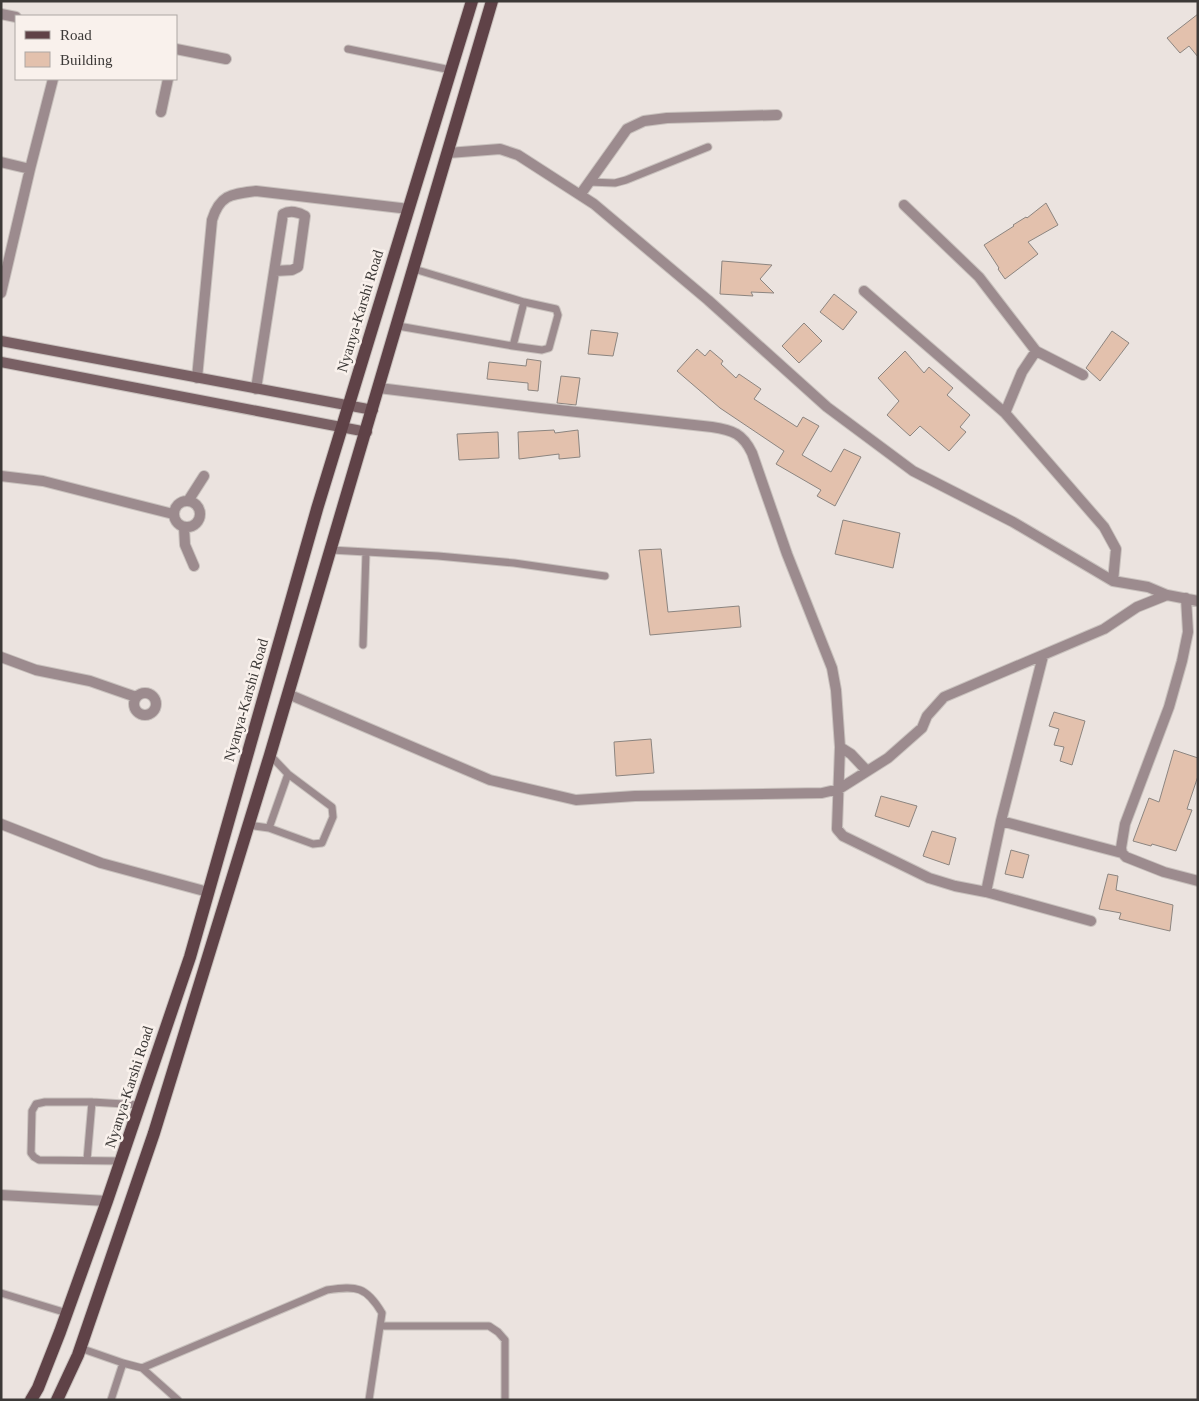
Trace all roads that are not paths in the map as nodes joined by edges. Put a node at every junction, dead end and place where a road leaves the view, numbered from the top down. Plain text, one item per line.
1 (472, 1) edge
2 (492, 1) edge
3 (1, 14) edge
4 (15, 17) edge
5 (178, 49) edge
6 (348, 49) dead end
7 (226, 59) dead end
8 (451, 70) junction
9 (53, 80) edge
10 (168, 80) edge
11 (161, 112) dead end
12 (777, 115) dead end
13 (708, 147) dead end
14 (448, 153) junction
15 (1, 162) edge
16 (30, 169) junction
17 (589, 182) junction
18 (580, 195) junction
19 (904, 205) dead end
20 (408, 209) junction
21 (414, 269) junction
22 (275, 271) junction
23 (864, 290) dead end
24 (1, 293) edge
25 (524, 302) junction
26 (398, 326) junction
27 (1, 341) edge
28 (513, 346) junction
29 (1036, 351) junction
30 (1, 362) edge
31 (1083, 375) dead end
32 (196, 378) junction
33 (379, 388) junction
34 (256, 389) junction
35 (348, 406) junction
36 (372, 410) junction
37 (1005, 413) junction
38 (342, 427) junction
39 (367, 432) junction
40 (1, 476) edge
41 (204, 476) dead end
42 (188, 501) junction
43 (173, 514) junction
44 (184, 528) junction
45 (331, 550) junction
46 (366, 552) junction
47 (194, 566) dead end
48 (605, 576) dead end
49 (1112, 581) junction
50 (1167, 595) junction
51 (1186, 598) junction
52 (1198, 601) edge
53 (363, 645) dead end
54 (1043, 656) junction
55 (1, 657) edge
56 (288, 694) junction
57 (136, 697) dead end
58 (840, 747) junction
59 (270, 755) junction
60 (867, 770) junction
61 (288, 774) junction
62 (839, 789) junction
63 (234, 802) junction
64 (253, 808) junction
65 (1000, 821) junction
66 (1, 824) edge
67 (248, 825) junction
68 (269, 828) junction
69 (1122, 853) junction
70 (1198, 881) edge
71 (208, 892) junction
72 (986, 892) junction
73 (1091, 921) dead end
74 (92, 1102) junction
75 (140, 1105) junction
76 (87, 1160) junction
77 (122, 1161) junction
78 (1, 1195) edge
79 (107, 1201) junction
80 (1, 1294) edge
81 (67, 1313) junction
82 (381, 1326) junction
83 (80, 1348) junction
84 (123, 1363) junction
85 (142, 1368) junction
86 (31, 1400) edge
87 (57, 1400) edge
88 (111, 1400) edge
89 (178, 1400) edge
90 (369, 1400) edge
91 (505, 1400) edge

1 - 8 main road, Nyanya-Karshi Road
2 - 14 main road
3 - 4 street
5 - 7 street
6 - 8 lane
8 - 20 main road, Nyanya-Karshi Road
9 - 16 street
10 - 11 street
12 - 17 street
13 - 17 lane
14 - 18 street
14 - 21 main road
15 - 16 street
16 - 24 street
17 - 18 street
18 - 49 street
19 - 29 street
20 - 32 street
20 - 35 main road, Nyanya-Karshi Road
21 - 25 lane
21 - 26 main road
22 - 22 street
22 - 34 street
23 - 37 street
25 - 28 lane
25 - 28 lane
26 - 28 lane
26 - 33 main road
27 - 32 street
29 - 31 street
29 - 37 street
30 - 38 street
32 - 34 street
33 - 36 main road
33 - 58 street
34 - 35 street
35 - 36 street
35 - 38 main road, Nyanya-Karshi Road
36 - 39 main road
37 - 49 street
38 - 39 street
38 - 63 main road, Nyanya-Karshi Road
39 - 45 main road
40 - 43 street
41 - 42 street
42 - 43 street
42 - 44 street
43 - 44 street
44 - 47 street
45 - 46 lane
45 - 56 main road
46 - 48 lane
46 - 53 lane
49 - 50 street
50 - 51 street
50 - 54 street
51 - 52 street
51 - 69 street
54 - 60 street
54 - 65 street
55 - 57 street
56 - 59 main road
56 - 62 street
58 - 60 street
58 - 62 street
59 - 61 lane
59 - 64 main road
60 - 62 street
61 - 68 lane
61 - 68 lane
62 - 72 street
63 - 64 main road
63 - 71 main road, Nyanya-Karshi Road
64 - 67 main road
65 - 69 street
65 - 72 street
66 - 71 street
67 - 68 lane
67 - 83 main road
69 - 70 street
71 - 75 main road, Nyanya-Karshi Road
72 - 73 street
74 - 75 lane
74 - 76 lane
74 - 76 lane
75 - 77 main road, Nyanya-Karshi Road
76 - 77 lane
77 - 79 main road, Nyanya-Karshi Road
78 - 79 street
79 - 81 main road, Nyanya-Karshi Road
80 - 81 lane
81 - 86 main road, Nyanya-Karshi Road
82 - 85 lane
82 - 90 lane
82 - 91 lane
83 - 84 lane
83 - 87 main road
84 - 85 lane
84 - 88 lane
85 - 89 lane

